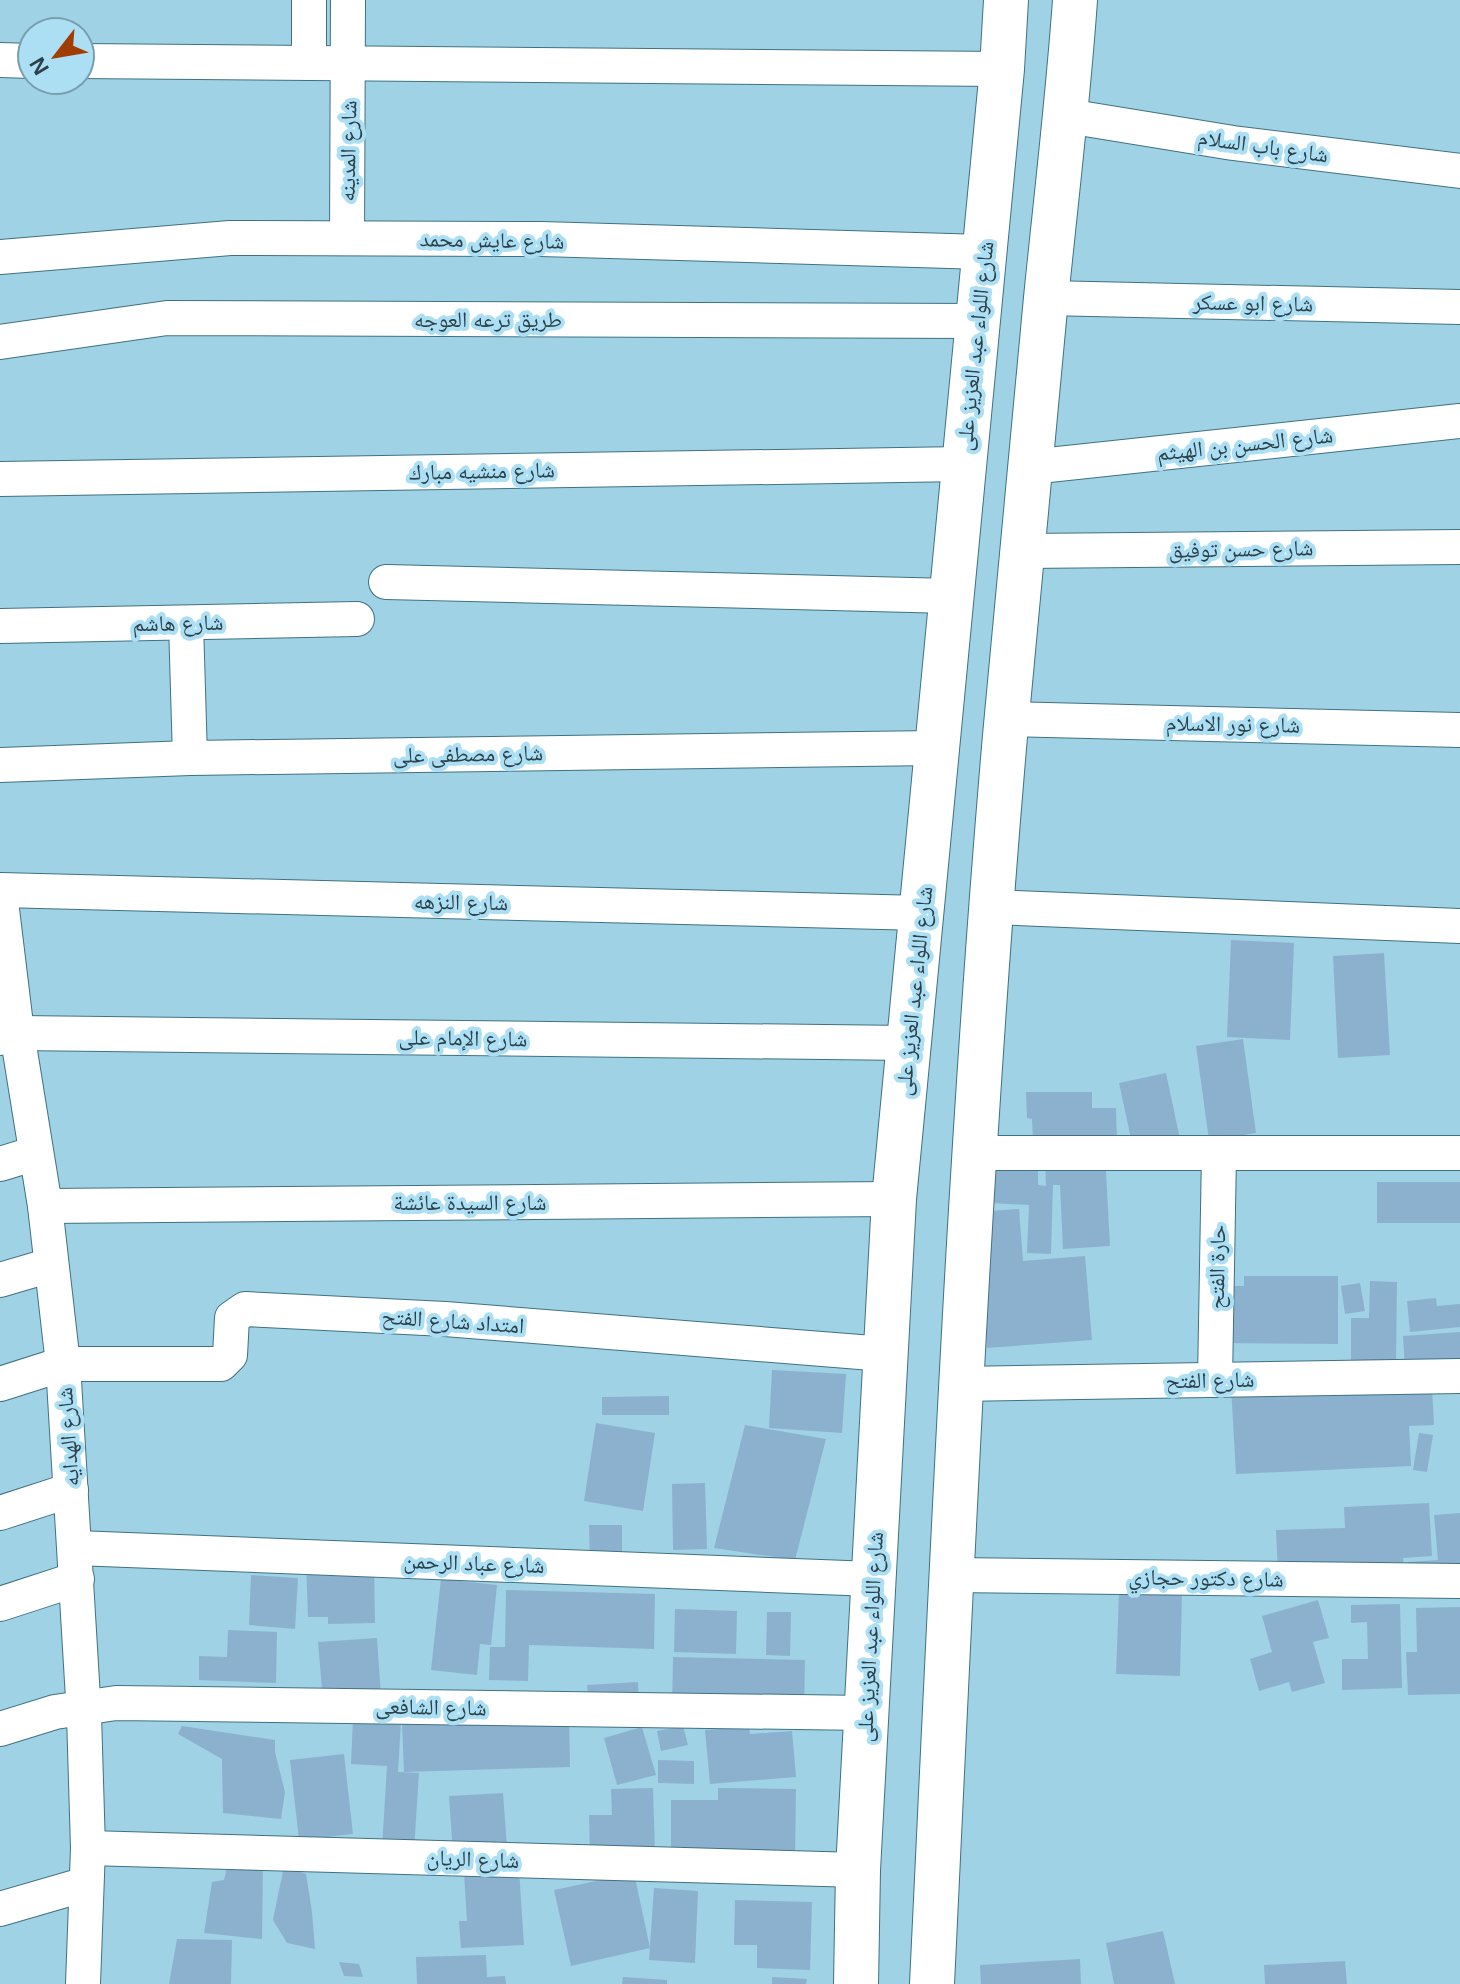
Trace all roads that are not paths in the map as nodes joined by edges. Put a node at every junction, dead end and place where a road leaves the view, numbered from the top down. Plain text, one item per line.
1 (309, 0) edge
2 (348, 0) edge
3 (1006, 0) edge
4 (1075, 0) edge
5 (96, 61) edge
6 (309, 63) junction
7 (349, 63) junction
8 (1002, 69) junction
9 (1067, 116) junction
10 (1460, 171) edge
11 (347, 238) junction
12 (984, 252) junction
13 (0, 257) edge
14 (1046, 298) junction
15 (1460, 307) edge
16 (977, 321) junction
17 (2, 353) edge
18 (1460, 421) edge
19 (963, 464) junction
20 (1030, 467) junction
21 (0, 479) edge
22 (1460, 547) edge
23 (1023, 551) junction
24 (386, 582) dead end
25 (951, 596) junction
26 (357, 619) dead end
27 (186, 623) junction
28 (0, 626) edge
29 (947, 643) junction
30 (1013, 650) junction
31 (1006, 729) junction
32 (1460, 730) edge
33 (937, 740) junction
34 (190, 758) junction
35 (0, 765) edge
36 (0, 891) edge
37 (992, 907) junction
38 (922, 913) junction
39 (1460, 926) edge
40 (9, 1035) edge
41 (908, 1043) junction
42 (36, 1153) junction
43 (973, 1153) junction
44 (1219, 1153) junction
45 (1460, 1153) edge
46 (0, 1164) edge
47 (894, 1199) junction
48 (45, 1206) junction
49 (51, 1265) junction
50 (0, 1280) edge
51 (885, 1354) junction
52 (63, 1364) junction
53 (1460, 1376) edge
54 (1215, 1380) junction
55 (0, 1384) edge
56 (959, 1384) junction
57 (71, 1490) junction
58 (0, 1513) edge
59 (76, 1563) junction
60 (951, 1575) junction
61 (873, 1579) junction
62 (1460, 1581) edge
63 (0, 1604) edge
64 (84, 1707) junction
65 (866, 1713) junction
66 (0, 1729) edge
67 (88, 1848) junction
68 (858, 1870) junction
69 (86, 1884) junction
70 (0, 1909) edge
71 (83, 1984) edge
72 (856, 1984) edge
73 (932, 1984) edge

1 - 6 street
2 - 7 street, شارع المدينه
3 - 8 main road, شارع اللواء عبد العزيز على
4 - 9 main road
5 - 6 street
6 - 7 street
7 - 8 street
7 - 11 street, شارع المدينه
8 - 12 main road, شارع اللواء عبد العزيز على
9 - 10 street, شارع باب السلام
9 - 14 main road
11 - 12 street, شارع عايش محمد
11 - 13 street, شارع عايش محمد
12 - 16 main road, شارع اللواء عبد العزيز على
14 - 15 street, شارع ابو عسكر
14 - 20 main road
16 - 17 street, طريق ترعه العوجه
16 - 19 main road, شارع اللواء عبد العزيز على
18 - 20 street, شارع الحسن بن الهيثم
19 - 21 street, شارع منشيه مبارك
19 - 25 main road, شارع اللواء عبد العزيز على
20 - 23 main road
22 - 23 street, شارع حسن توفيق
23 - 30 main road
24 - 25 street
25 - 29 main road, شارع اللواء عبد العزيز على
26 - 27 street, شارع هاشم
27 - 28 street, شارع هاشم
27 - 34 street
29 - 30 main road
29 - 33 main road, شارع اللواء عبد العزيز على
30 - 31 main road
31 - 32 street, شارع نور الاسلام
31 - 33 main road
31 - 37 main road
33 - 34 street, شارع مصطفى على
33 - 38 main road, شارع اللواء عبد العزيز على
34 - 35 street, شارع مصطفى على
36 - 38 street, شارع النزهه
36 - 40 street, شارع الهدايه
37 - 39 street
37 - 43 main road
38 - 41 main road, شارع اللواء عبد العزيز على
40 - 41 street, شارع الإمام على
40 - 42 street, شارع الهدايه
41 - 47 main road, شارع اللواء عبد العزيز على
42 - 46 street
42 - 48 street, شارع الهدايه
43 - 44 street
43 - 56 main road
44 - 45 street
44 - 54 street, حارة الفتح
47 - 48 street, شارع السيدة عائشة
47 - 51 main road, شارع اللواء عبد العزيز على
48 - 49 street, شارع الهدايه
49 - 50 street
49 - 52 street, شارع الهدايه
51 - 52 street, امتداد شارع الفتح
51 - 61 main road, شارع اللواء عبد العزيز على
52 - 55 street
52 - 57 street, شارع الهدايه
53 - 54 street, شارع الفتح
54 - 56 street, شارع الفتح
56 - 60 main road
57 - 58 street
57 - 59 street, شارع الهدايه
59 - 61 street, شارع عباد الرحمن
59 - 63 street, شارع عباد الرحمن
59 - 64 street, شارع الهدايه
60 - 62 street, شارع دكتور حجازي
60 - 73 main road
61 - 65 main road, شارع اللواء عبد العزيز على
64 - 65 street, شارع الشافعى
64 - 66 street, شارع الشافعى
64 - 67 street, شارع الهدايه
65 - 68 main road, شارع اللواء عبد العزيز على
67 - 68 street, شارع الريان
67 - 69 street, شارع الهدايه
68 - 72 main road, شارع اللواء عبد العزيز على
69 - 70 street
69 - 71 street, شارع الهدايه

